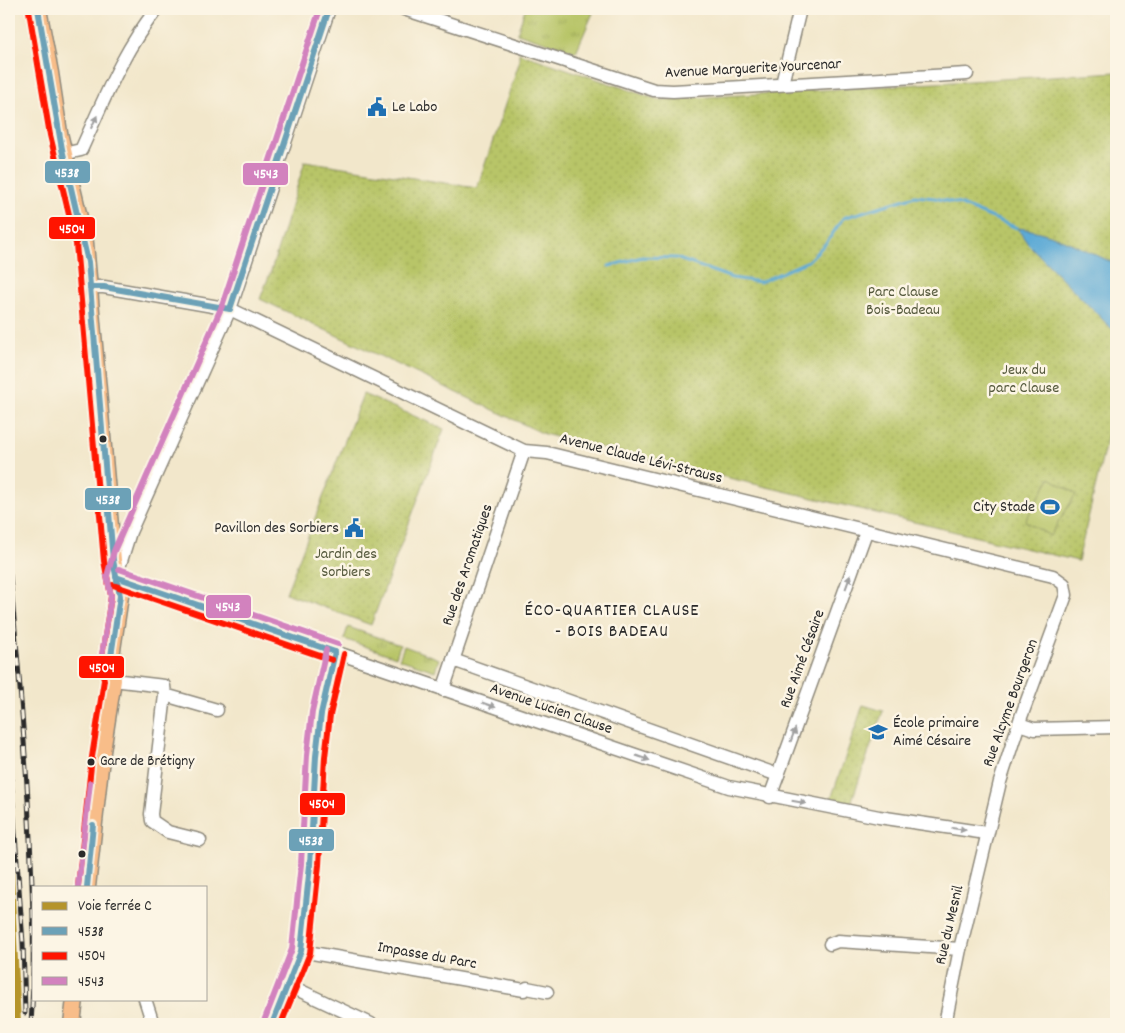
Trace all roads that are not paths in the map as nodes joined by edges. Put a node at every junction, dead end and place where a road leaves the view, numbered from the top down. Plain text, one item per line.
1 (38, 9) edge
2 (157, 9) edge
3 (329, 9) edge
4 (404, 9) edge
5 (800, 9) edge
6 (967, 74) dead end
7 (782, 84) junction
8 (63, 154) junction
9 (90, 287) junction
10 (230, 309) junction
11 (524, 450) junction
12 (866, 532) junction
13 (116, 576) junction
14 (1064, 584) joint
15 (334, 652) junction
16 (453, 660) junction
17 (112, 680) junction
18 (443, 690) junction
19 (165, 696) junction
20 (216, 710) dead end
21 (1019, 724) junction
22 (1116, 727) edge
23 (778, 776) junction
24 (770, 797) junction
25 (986, 833) junction
26 (200, 840) dead end
27 (87, 886) edge
28 (830, 944) dead end
29 (960, 949) junction
30 (300, 951) junction
31 (288, 985) junction
32 (547, 992) dead end
33 (75, 1000) edge
34 (145, 1000) edge
35 (72, 1024) edge
36 (153, 1024) edge
37 (272, 1024) edge
38 (372, 1024) edge
39 (945, 1024) edge

1 - 8 main road
8 -> 2 street
3 - 10 street
4 - 7 street, Avenue Marguerite Yourcenar
5 - 7 street
6 - 7 street, Avenue Marguerite Yourcenar
8 - 9 main road
9 - 10 street, Avenue Claude Lévi-Strauss
9 - 13 main road
10 - 11 street, Avenue Claude Lévi-Strauss
10 - 13 street
11 - 12 street, Avenue Claude Lévi-Strauss
11 - 16 street, Rue des Aromatiques
12 - 14 street, Avenue Claude Lévi-Strauss
23 -> 12 street, Rue Aimé Césaire
13 - 15 street, Avenue Lucien Clause
13 - 17 main road
14 - 21 street, Rue Alcyme Bourgeron
15 - 18 street, Avenue Lucien Clause
15 - 30 street
16 - 18 street, Rue des Aromatiques
16 - 23 street
17 - 19 street
17 - 27 main road
18 -> 24 street, Avenue Lucien Clause
19 - 20 street
19 - 26 street
21 - 22 street
21 - 25 street, Rue Alcyme Bourgeron
23 - 24 street, Rue Aimé Césaire
24 -> 25 street, Avenue Lucien Clause
25 - 29 street, Rue du Mesnil
28 - 29 street
29 - 39 street, Rue du Mesnil
30 - 31 street
30 - 32 street, Impasse du Parc
31 - 37 street
31 - 38 street
33 - 35 main road
34 - 36 street

